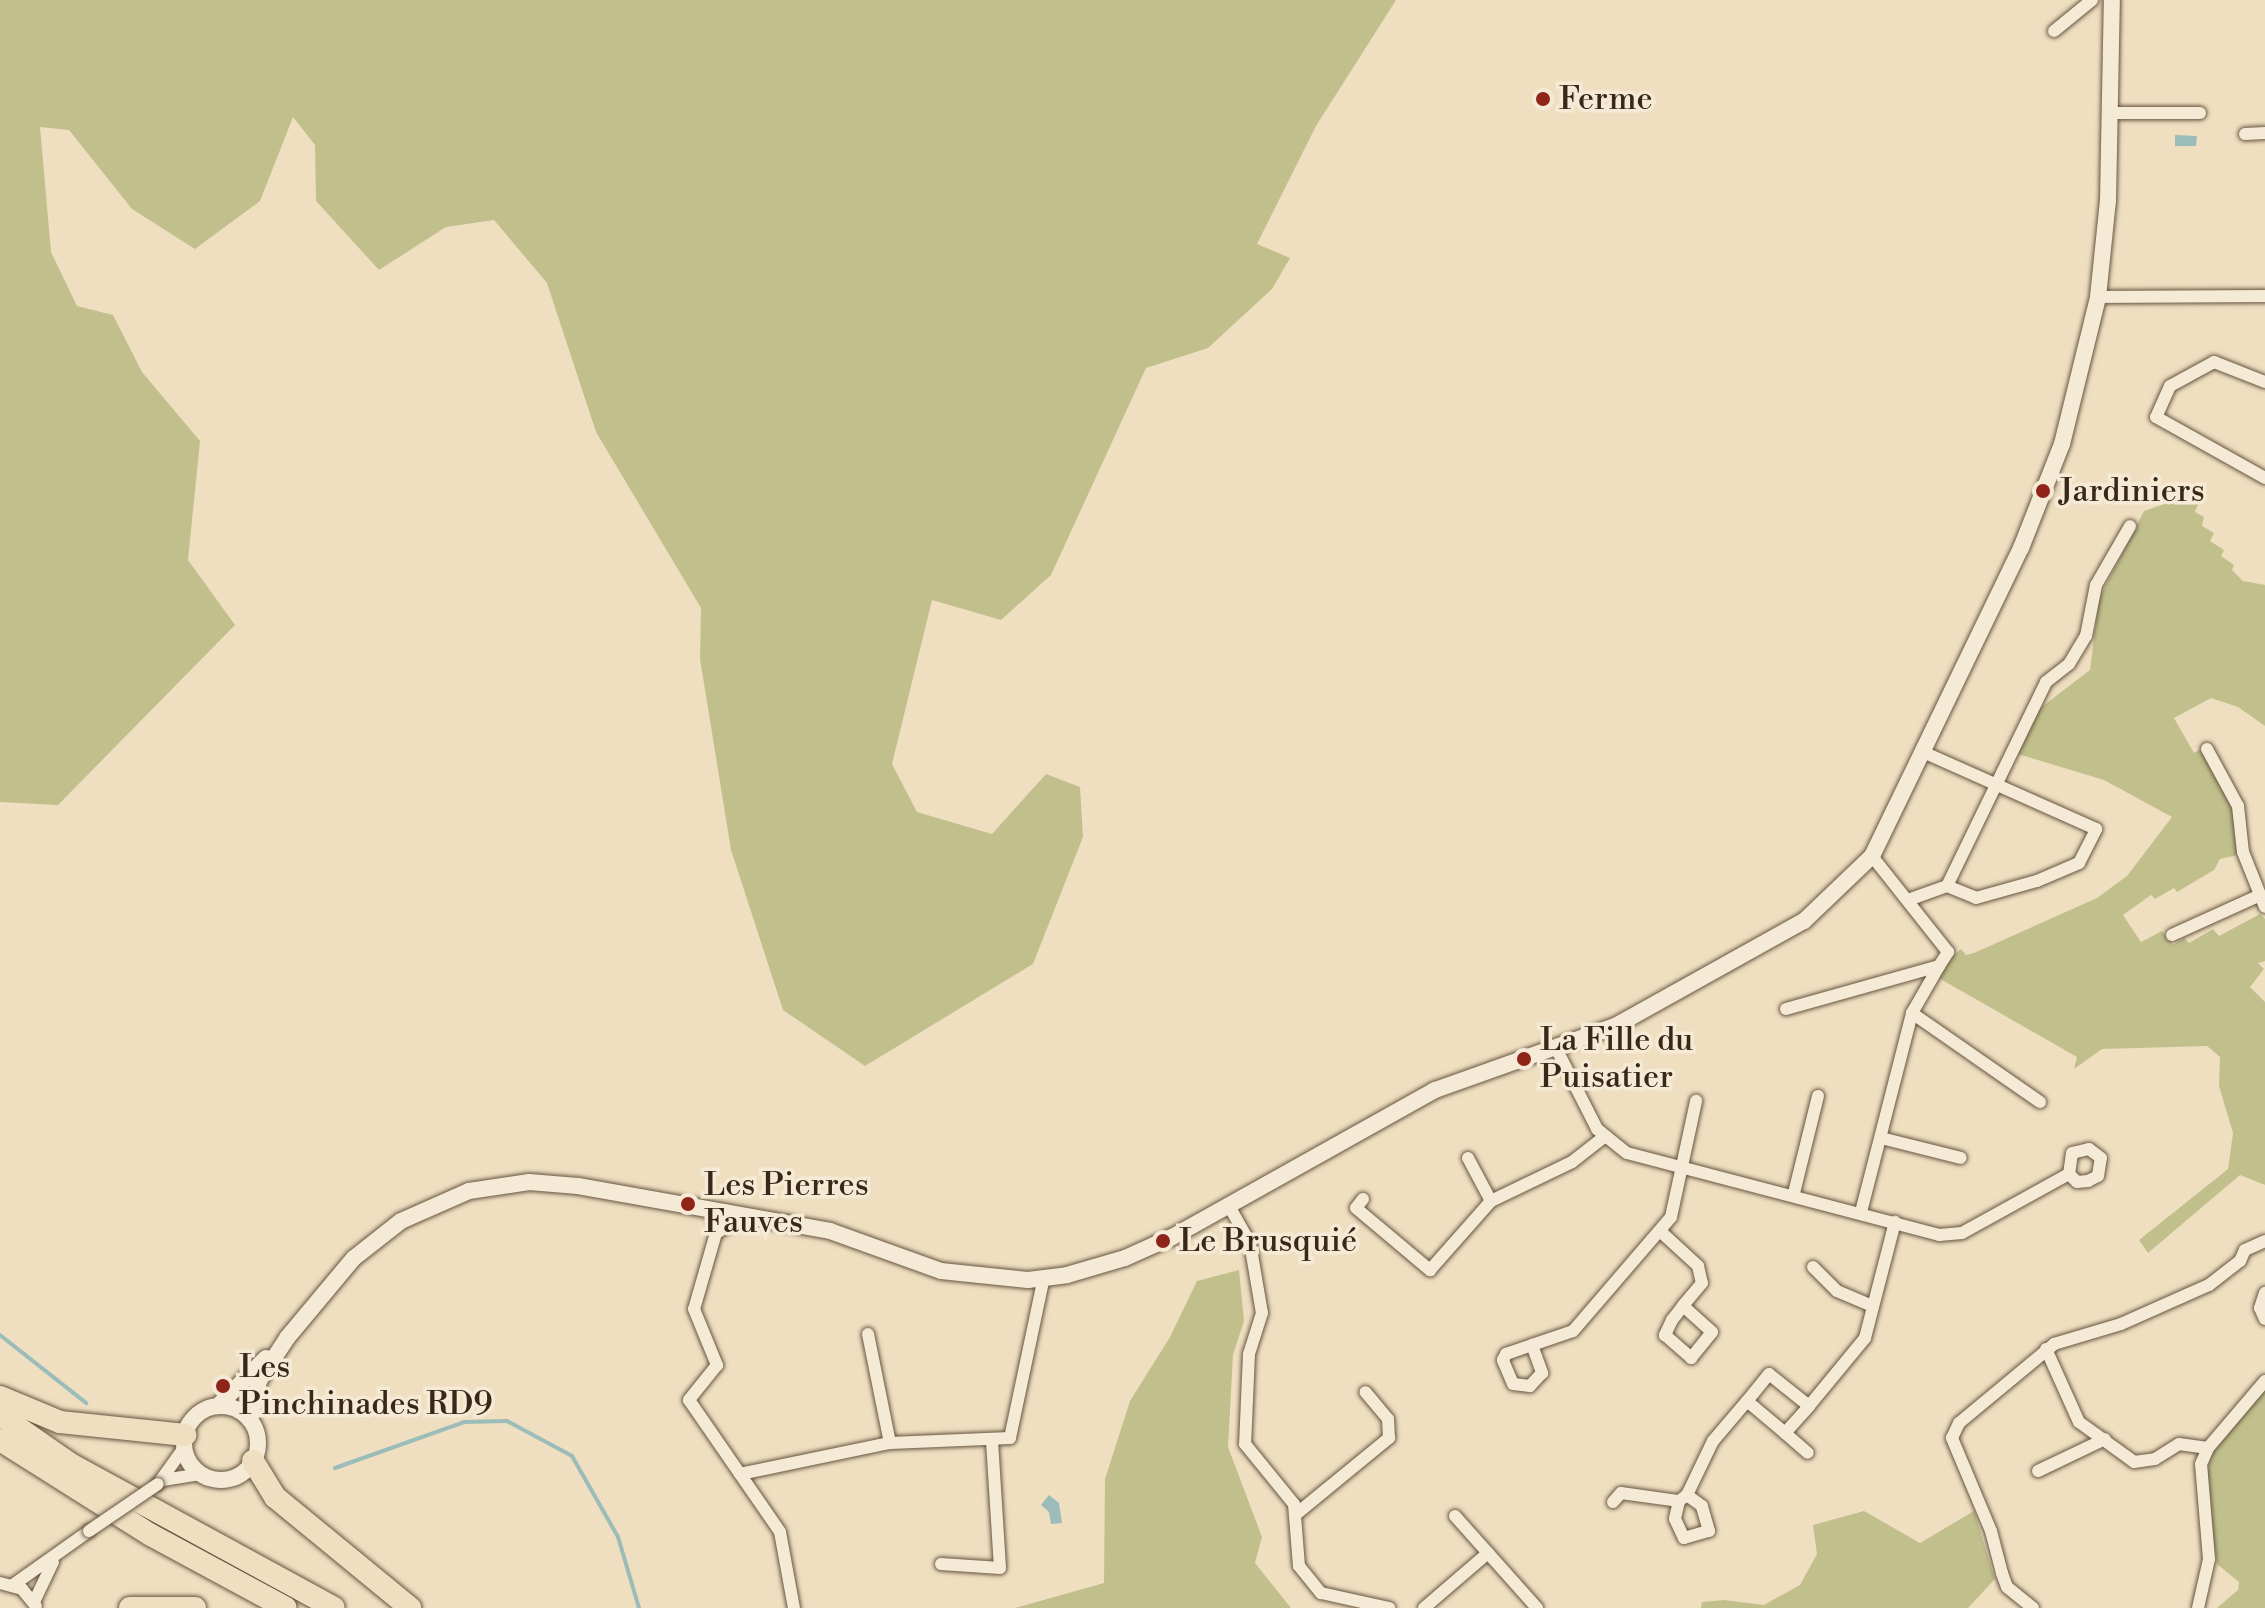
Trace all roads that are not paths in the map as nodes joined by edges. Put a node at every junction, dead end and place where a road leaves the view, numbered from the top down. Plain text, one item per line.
1 (2092, 0) edge
2 (2112, 0) edge
3 (2054, 31) dead end
4 (2112, 113) junction
5 (2200, 113) dead end
6 (2265, 133) edge
7 (2245, 134) dead end
8 (2265, 296) edge
9 (2098, 297) junction
10 (2265, 382) edge
11 (2265, 478) edge
12 (2130, 526) dead end
13 (2207, 749) dead end
14 (1923, 752) junction
15 (1993, 786) junction
16 (1872, 856) junction
17 (1947, 886) junction
18 (1908, 900) junction
19 (2262, 902) edge
20 (2172, 935) dead end
21 (1939, 966) junction
22 (1786, 1009) dead end
23 (1912, 1013) junction
24 (1557, 1050) junction
25 (1818, 1096) dead end
26 (1696, 1101) dead end
27 (2040, 1102) dead end
28 (1604, 1137) junction
29 (1881, 1138) junction
30 (1468, 1158) dead end
31 (1961, 1158) dead end
32 (1682, 1167) junction
33 (2069, 1174) dead end
34 (1794, 1193) junction
35 (1363, 1199) dead end
36 (1491, 1201) junction
37 (1229, 1206) junction
38 (713, 1209) junction
39 (733, 1212) junction
40 (1861, 1212) junction
41 (1895, 1222) junction
42 (1660, 1231) junction
43 (716, 1233) junction
44 (2265, 1241) edge
45 (1813, 1267) dead end
46 (1044, 1277) junction
47 (2265, 1293) edge
48 (1683, 1306) dead end
49 (1873, 1306) junction
50 (2265, 1319) edge
51 (868, 1334) dead end
52 (287, 1338) junction
53 (1532, 1345) dead end
54 (2046, 1349) junction
55 (2265, 1381) edge
56 (1365, 1392) dead end
57 (0, 1397) edge
58 (1747, 1401) junction
59 (218, 1406) junction
60 (1809, 1406) junction
61 (0, 1415) edge
62 (250, 1420) junction
63 (1785, 1433) junction
64 (2105, 1439) junction
65 (0, 1440) edge
66 (992, 1440) junction
67 (184, 1442) junction
68 (890, 1443) junction
69 (2208, 1448) junction
70 (1808, 1453) dead end
71 (253, 1461) junction
72 (2038, 1471) dead end
73 (202, 1474) junction
74 (740, 1474) junction
75 (161, 1482) junction
76 (1613, 1502) dead end
77 (1295, 1515) junction
78 (1455, 1516) dead end
79 (1488, 1553) junction
80 (55, 1558) junction
81 (941, 1564) dead end
82 (6, 1584) edge
83 (35, 1605) edge
84 (130, 1608) edge
85 (195, 1608) edge
86 (286, 1608) edge
87 (334, 1608) edge
88 (410, 1608) edge
89 (794, 1608) edge
90 (1389, 1608) edge
91 (1424, 1608) edge
92 (1537, 1608) edge
93 (2033, 1608) edge
94 (2198, 1608) edge

1 - 3 street
2 - 4 street
4 - 5 street
4 - 9 street
6 - 7 street
8 - 9 street
9 - 14 street
10 - 11 street
12 - 15 street
13 - 19 street
14 - 15 street
14 - 16 street
15 - 17 street
15 - 17 street
16 - 18 street
16 - 24 street
17 - 18 street
18 - 21 street
19 - 20 street
21 - 22 street
21 - 23 street
23 - 27 street
23 - 29 street
24 - 28 street
24 - 37 street
25 - 34 street
26 - 32 street
28 - 32 street
28 - 36 street
29 - 31 street
29 - 40 street
30 - 36 street
32 - 34 street
32 - 42 street
33 - 41 street
34 - 40 street
35 - 36 street
37 - 46 street
37 - 77 street
38 - 39 street
38 - 43 street
38 - 52 street
39 - 43 street
39 - 46 street
40 - 41 street
41 - 49 street
42 - 48 street
42 - 53 street
43 - 74 street
44 - 54 street
45 - 49 street
46 - 66 street
47 - 50 street
49 - 60 street
51 - 68 street
52 - 59 street
52 - 62 street
54 - 64 street
54 - 93 street
55 - 69 street
56 - 77 street
57 - 67 highway
58 - 60 street
58 - 63 street
58 - 76 street
59 - 62 street
59 - 67 street
60 - 63 street
61 - 87 highway
62 - 71 street
63 - 70 street
64 - 69 street
64 - 72 street
65 - 86 highway
66 - 68 street
66 - 81 street
67 - 73 street
67 - 75 street
68 - 74 street
69 - 94 street
71 - 73 street
71 - 88 highway
73 - 75 street
74 - 89 street
75 - 80 street, bridge
77 - 90 street
78 - 79 street
79 - 91 street
79 - 92 street
80 - 82 street
80 - 83 street
82 - 83 street
84 - 85 highway

